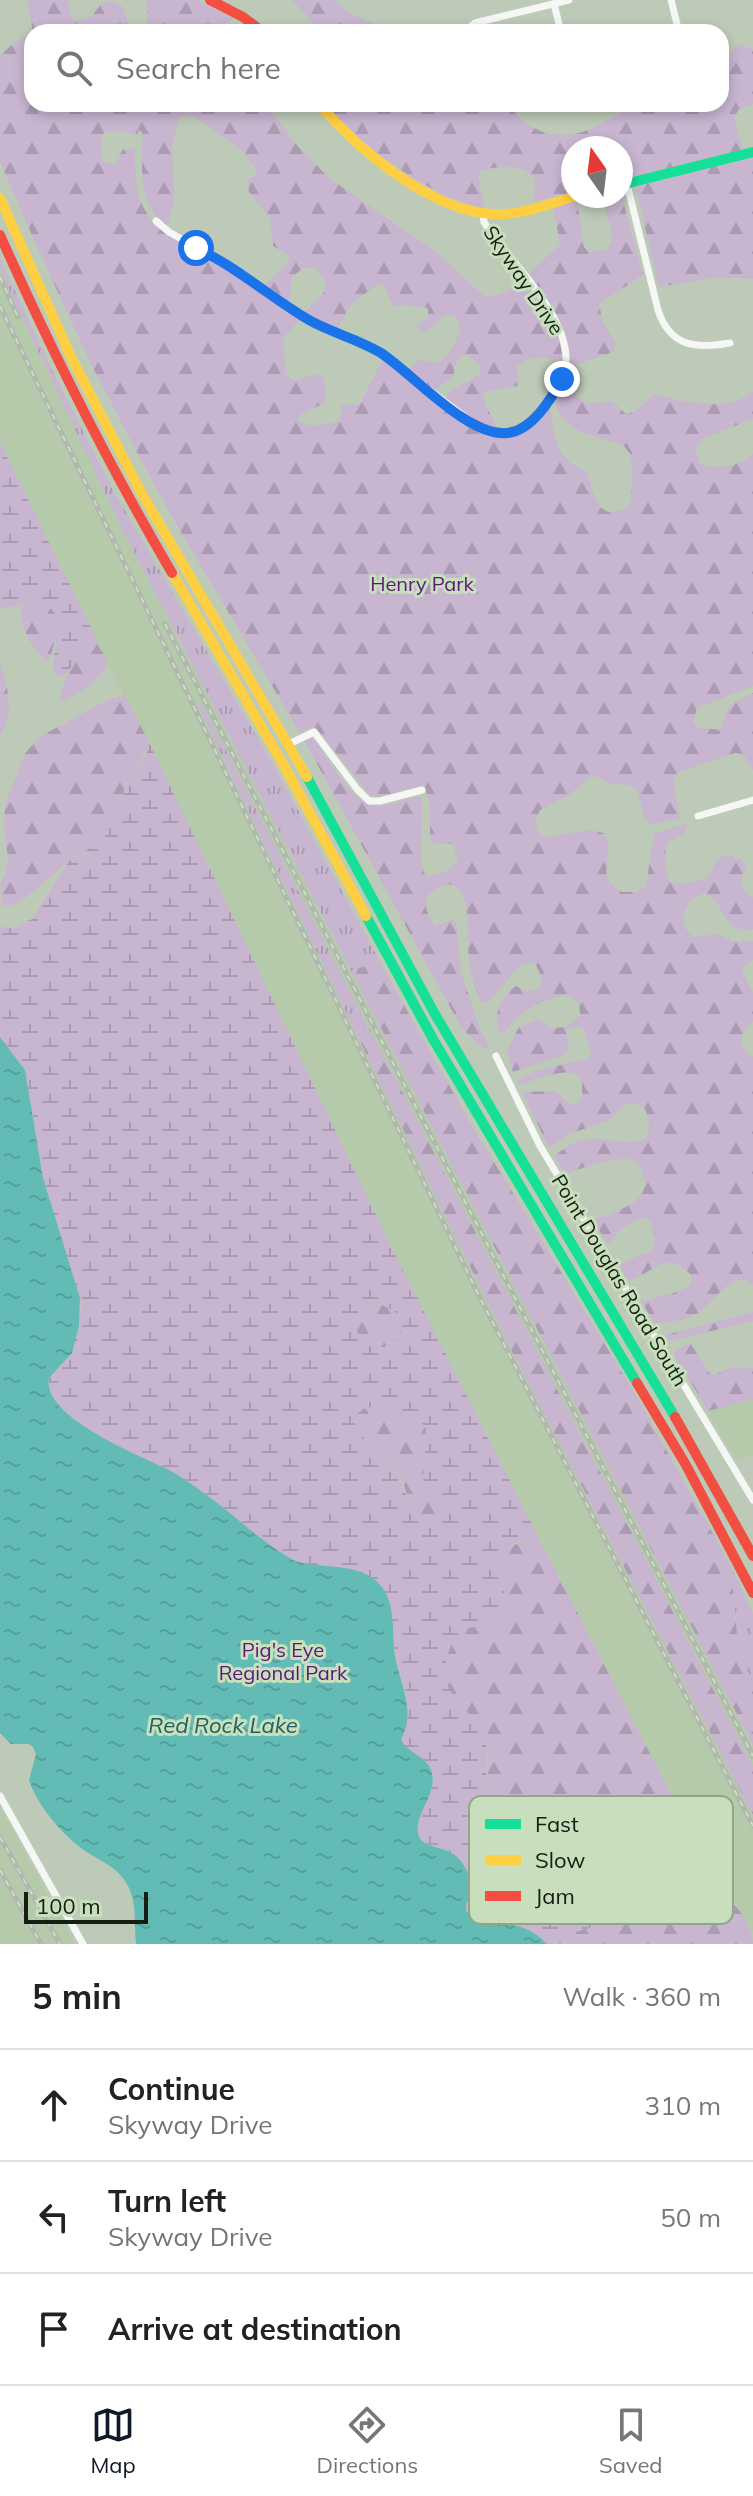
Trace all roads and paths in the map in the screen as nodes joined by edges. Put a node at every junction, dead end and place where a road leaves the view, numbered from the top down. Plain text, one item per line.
1 (210, 0) edge
2 (569, 0) edge
3 (671, 0) edge
4 (554, 4) junction
5 (252, 24) edge
6 (474, 24) edge
7 (559, 24) edge
8 (677, 24) edge
9 (326, 112) edge
10 (753, 152) edge
11 (633, 182) edge
12 (0, 198) edge
13 (561, 200) edge
14 (631, 208) edge
15 (483, 214) junction
16 (156, 221) dead end
17 (0, 235) edge
18 (730, 343) dead end
19 (289, 744) junction
20 (422, 790) dead end
21 (753, 800) edge
22 (698, 816) dead end
23 (496, 1056) dead end
24 (753, 1500) edge
25 (752, 1553) edge
26 (753, 1593) edge
27 (0, 1796) edge
28 (83, 1944) edge

1 - 5 main road
2 - 4 street
3 - 8 street
4 - 6 street
4 - 7 street
9 - 15 main road
10 - 11 main road
12 - 19 main road
13 - 15 main road
14 - 18 street
15 - 16 street, Skyway Drive
17 - 26 main road
19 - 20 street
19 - 25 main road
21 - 22 street
23 - 24 street, Point Douglas Road South
27 - 28 street

